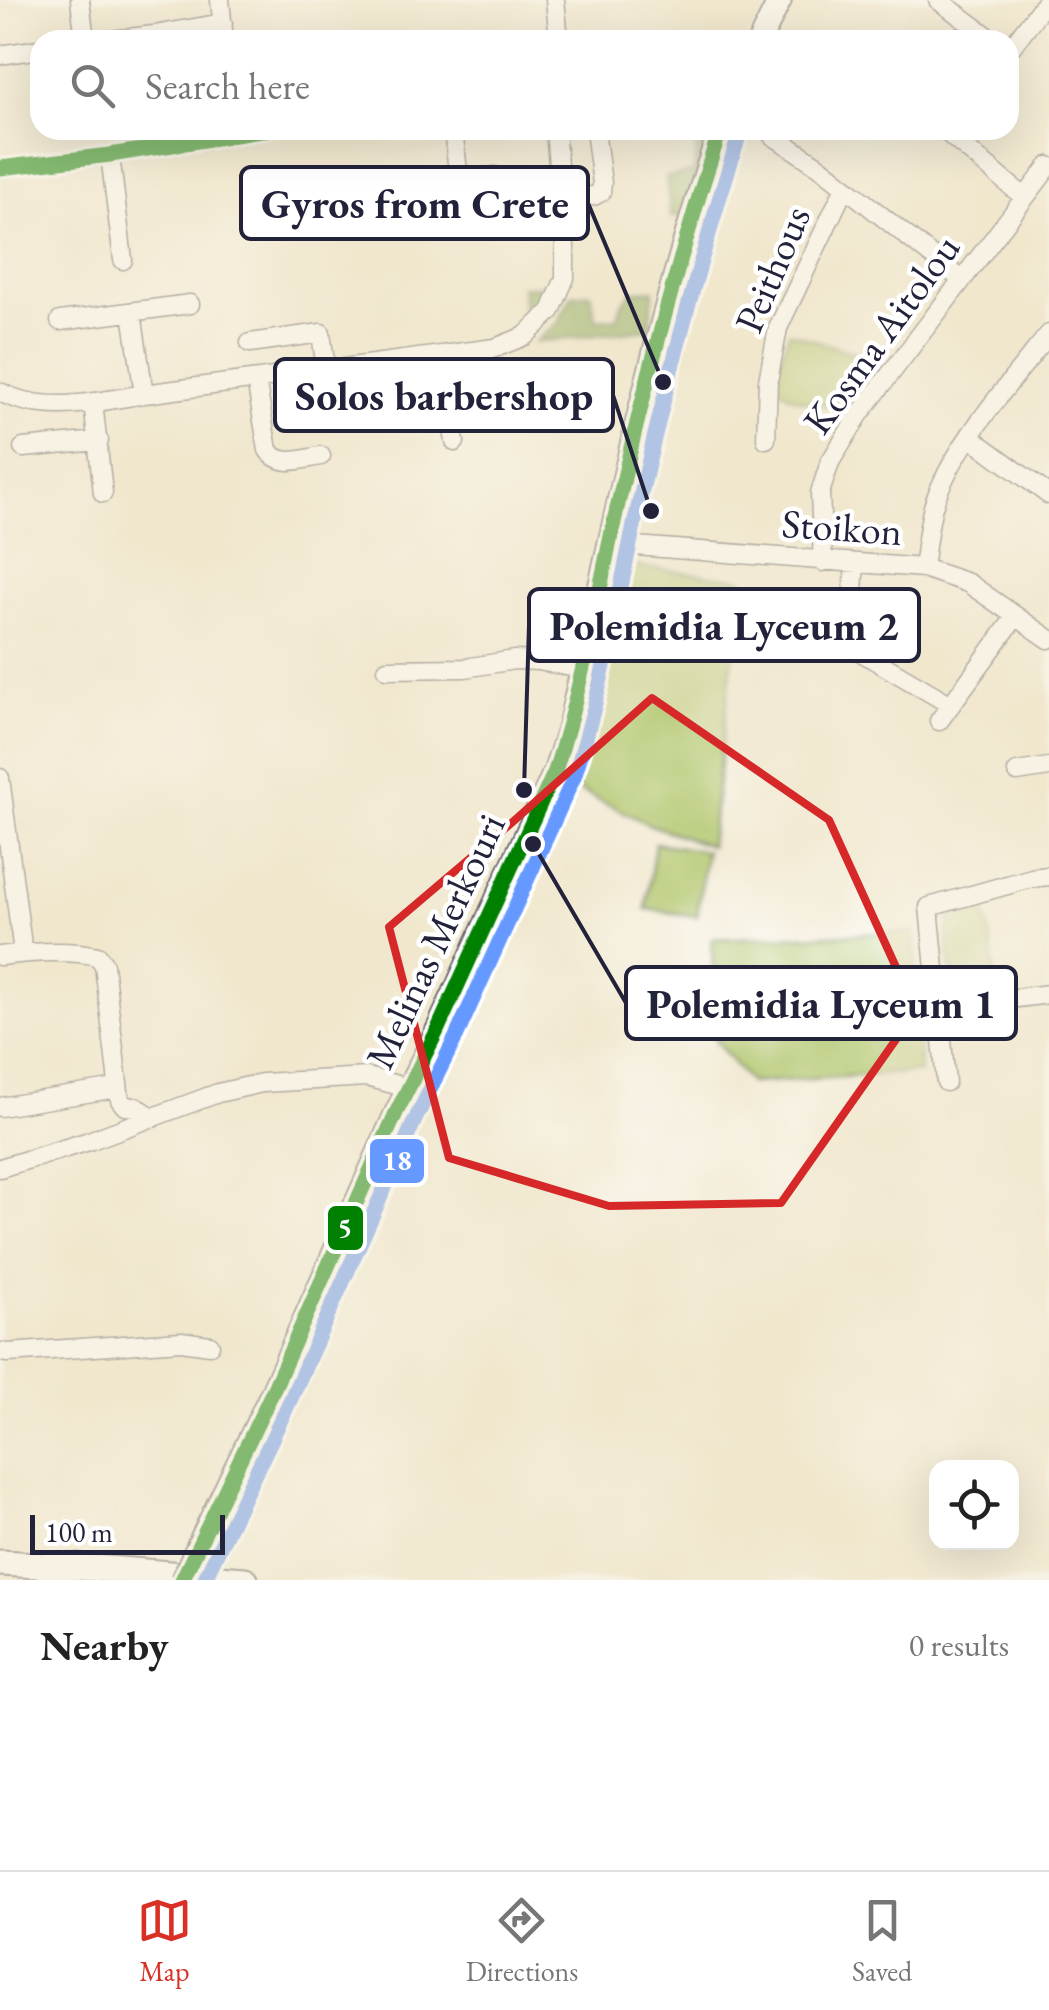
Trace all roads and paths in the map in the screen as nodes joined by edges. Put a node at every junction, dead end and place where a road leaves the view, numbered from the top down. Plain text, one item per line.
1 (80, 0) edge
2 (220, 0) edge
3 (555, 0) edge
4 (780, 0) edge
5 (938, 0) edge
6 (1047, 0) edge
7 (84, 30) edge
8 (224, 30) edge
9 (558, 30) edge
10 (765, 30) edge
11 (979, 30) edge
12 (1019, 37) edge
13 (30, 50) edge
14 (0, 55) edge
15 (190, 140) edge
16 (454, 140) edge
17 (555, 140) edge
18 (596, 140) edge
19 (717, 140) edge
20 (779, 140) edge
21 (958, 140) edge
22 (110, 155) junction
23 (1049, 166) edge
24 (0, 168) edge
25 (495, 176) dead end
26 (459, 179) junction
27 (845, 186) junction
28 (371, 190) dead end
29 (1024, 197) junction
30 (561, 198) junction
31 (123, 260) dead end
32 (962, 280) junction
33 (190, 304) dead end
34 (132, 312) junction
35 (60, 320) dead end
36 (1049, 334) edge
37 (250, 343) dead end
38 (442, 355) junction
39 (1042, 358) edge
40 (326, 370) junction
41 (256, 380) junction
42 (0, 392) edge
43 (144, 394) junction
44 (93, 402) junction
45 (970, 437) junction
46 (766, 439) dead end
47 (98, 441) junction
48 (455, 442) dead end
49 (23, 448) dead end
50 (321, 456) dead end
51 (103, 493) dead end
52 (1049, 495) edge
53 (610, 544) junction
54 (823, 562) junction
55 (855, 564) junction
56 (923, 568) junction
57 (1016, 616) junction
58 (1049, 639) edge
59 (387, 669) dead end
60 (582, 670) junction
61 (951, 706) junction
62 (939, 722) dead end
63 (1049, 767) edge
64 (1017, 772) dead end
65 (0, 778) edge
66 (1049, 876) edge
67 (23, 953) junction
68 (0, 956) edge
69 (1049, 994) edge
70 (938, 1008) junction
71 (946, 1082) dead end
72 (117, 1088) junction
73 (408, 1088) junction
74 (0, 1107) edge
75 (152, 1118) junction
76 (0, 1168) edge
77 (210, 1344) dead end
78 (0, 1352) edge
79 (10, 1564) edge
80 (182, 1580) edge
81 (245, 1580) edge

1 - 7 street
2 - 8 street
3 - 9 street
4 - 10 main road
5 - 11 street
6 - 12 street
13 - 14 street
15 - 22 street
16 - 26 street
17 - 30 street
18 - 30 street
19 - 53 main road, Melinas Merkouri
20 - 27 street
21 - 29 street
22 - 24 street
22 - 31 street
23 - 29 street, Kosma Aitolou
25 - 26 street
26 - 28 street
27 - 32 street
27 - 46 street, Peithous
29 - 32 street, Kosma Aitolou
30 - 38 street
32 - 54 street, Kosma Aitolou
33 - 34 street
34 - 35 street
34 - 43 street
36 - 39 street
37 - 40 street
38 - 40 street
38 - 48 street
39 - 45 street
40 - 41 street
41 - 43 street
41 - 50 street
42 - 44 street
43 - 44 street
44 - 47 street
45 - 52 street
45 - 56 street
47 - 49 street
47 - 51 street
53 - 54 street, Stoikon
53 - 60 main road, Melinas Merkouri
54 - 55 street, Stoikon
55 - 56 street, Stoikon
55 - 61 street
56 - 57 street, Stoikon
57 - 58 street, Stoikon
57 - 61 street
59 - 60 street
60 - 73 main road, Melinas Merkouri
61 - 62 street
63 - 64 street
65 - 67 street
66 - 70 street
67 - 68 street
67 - 72 street
69 - 70 street
70 - 71 street
72 - 74 street
72 - 75 street
73 - 75 street
73 - 80 main road, Melinas Merkouri, bridge
75 - 76 street
77 - 78 street
79 - 81 highway

